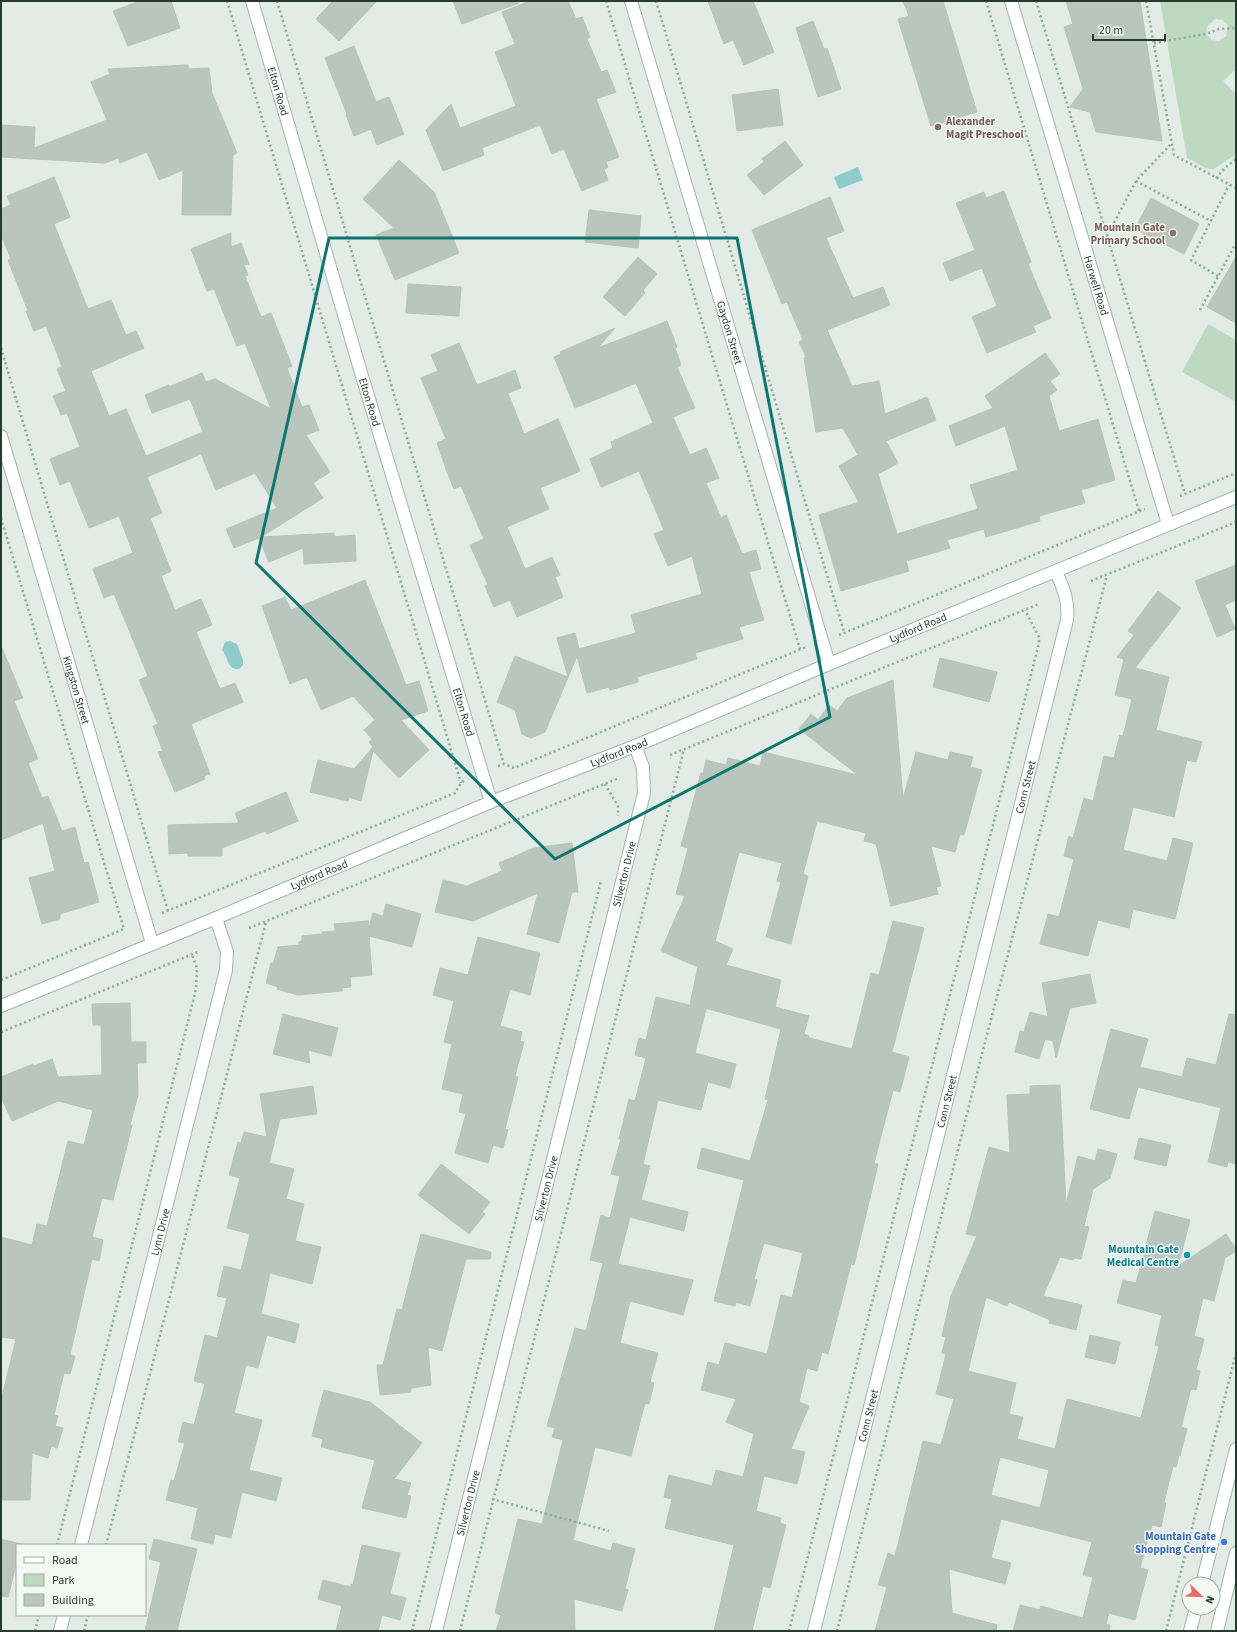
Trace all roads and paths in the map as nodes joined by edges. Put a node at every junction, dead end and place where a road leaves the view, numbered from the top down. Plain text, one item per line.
1 (227, 1) edge
2 (252, 1) edge
3 (277, 1) edge
4 (606, 1) edge
5 (631, 1) edge
6 (656, 1) edge
7 (986, 1) edge
8 (1011, 1) edge
9 (1036, 1) edge
10 (1146, 1) edge
11 (1236, 28) edge
12 (1154, 44) junction
13 (1171, 144) junction
14 (1236, 159) edge
15 (1216, 178) junction
16 (1136, 181) junction
17 (1229, 185) junction
18 (1236, 188) edge
19 (1211, 221) junction
20 (1108, 236) junction
21 (1236, 243) edge
22 (1218, 276) junction
23 (1200, 310) dead end
24 (1, 348) edge
25 (1, 436) edge
26 (1236, 473) edge
27 (1185, 494) junction
28 (1180, 496) dead end
29 (1236, 497) edge
30 (1145, 509) dead end
31 (1139, 511) junction
32 (1, 518) edge
33 (1236, 522) edge
34 (1168, 524) junction
35 (1056, 572) junction
36 (1107, 575) junction
37 (1091, 581) dead end
38 (1039, 604) dead end
39 (1025, 610) junction
40 (844, 632) junction
41 (838, 635) dead end
42 (807, 646) dead end
43 (800, 649) junction
44 (829, 664) junction
45 (635, 746) junction
46 (684, 750) junction
47 (670, 755) dead end
48 (504, 764) junction
49 (494, 768) dead end
50 (470, 778) dead end
51 (619, 778) dead end
52 (461, 783) junction
53 (605, 784) junction
54 (491, 802) junction
55 (616, 821) dead end
56 (603, 876) dead end
57 (168, 911) junction
58 (162, 913) dead end
59 (216, 918) junction
60 (266, 922) junction
61 (130, 926) dead end
62 (249, 928) dead end
63 (124, 929) junction
64 (152, 943) junction
65 (198, 952) dead end
66 (192, 955) junction
67 (1, 980) edge
68 (1, 1006) edge
69 (1, 1032) edge
70 (1236, 1353) edge
71 (1236, 1449) edge
72 (470, 1493) junction
73 (493, 1500) junction
74 (609, 1531) dead end
75 (57, 1544) edge
76 (81, 1544) edge
77 (106, 1544) edge
78 (1236, 1553) edge
79 (1204, 1576) edge
80 (39, 1616) edge
81 (64, 1616) edge
82 (88, 1616) edge
83 (1194, 1616) edge
84 (35, 1631) edge
85 (60, 1631) edge
86 (84, 1631) edge
87 (412, 1631) edge
88 (436, 1631) edge
89 (460, 1631) edge
90 (789, 1631) edge
91 (814, 1631) edge
92 (837, 1631) edge
93 (1166, 1631) edge
94 (1190, 1631) edge
95 (1217, 1631) edge

1 - 52 path
2 - 54 street, Elton Road
3 - 48 path
4 - 43 path
5 - 44 street, Gaydon Street
6 - 40 path
7 - 31 path
8 - 34 street, Harwell Road
9 - 20 path
10 - 12 path
11 - 12 path
12 - 13 path
13 - 15 path
13 - 16 path
14 - 15 path
15 - 17 path
16 - 19 path
16 - 20 path
17 - 18 path
17 - 19 path
19 - 22 path
20 - 27 path
21 - 22 path
22 - 23 path
24 - 57 path
25 - 64 street, Kingston Street
26 - 27 path
27 - 28 path
29 - 34 street, Lydford Road
30 - 31 path
31 - 40 path
32 - 63 path
33 - 36 path
34 - 35 street, Lydford Road
35 - 44 street, Lydford Road
35 - 91 street, Conn Street
36 - 37 path
36 - 92 path
38 - 39 path
39 - 46 path
39 - 90 path
40 - 41 path
42 - 43 path
43 - 48 path
44 - 45 street, Lydford Road
45 - 54 street, Lydford Road
45 - 72 street, Silverton Drive
46 - 47 path
46 - 73 path
48 - 49 path
50 - 52 path
51 - 53 path
52 - 57 path
53 - 55 path
53 - 60 path
54 - 59 street, Lydford Road
56 - 87 path
57 - 58 path
59 - 64 street, Lydford Road
59 - 76 street, Lynn Drive
60 - 62 path
60 - 77 path
61 - 63 path
63 - 67 path
64 - 68 street, Lydford Road
65 - 66 path
66 - 69 path
66 - 75 path
70 - 93 path
71 - 79 street
72 - 73 path
72 - 88 street, Silverton Drive
73 - 74 path
73 - 89 path
78 - 95 street
80 - 84 path
81 - 85 street
82 - 86 path
83 - 94 street

